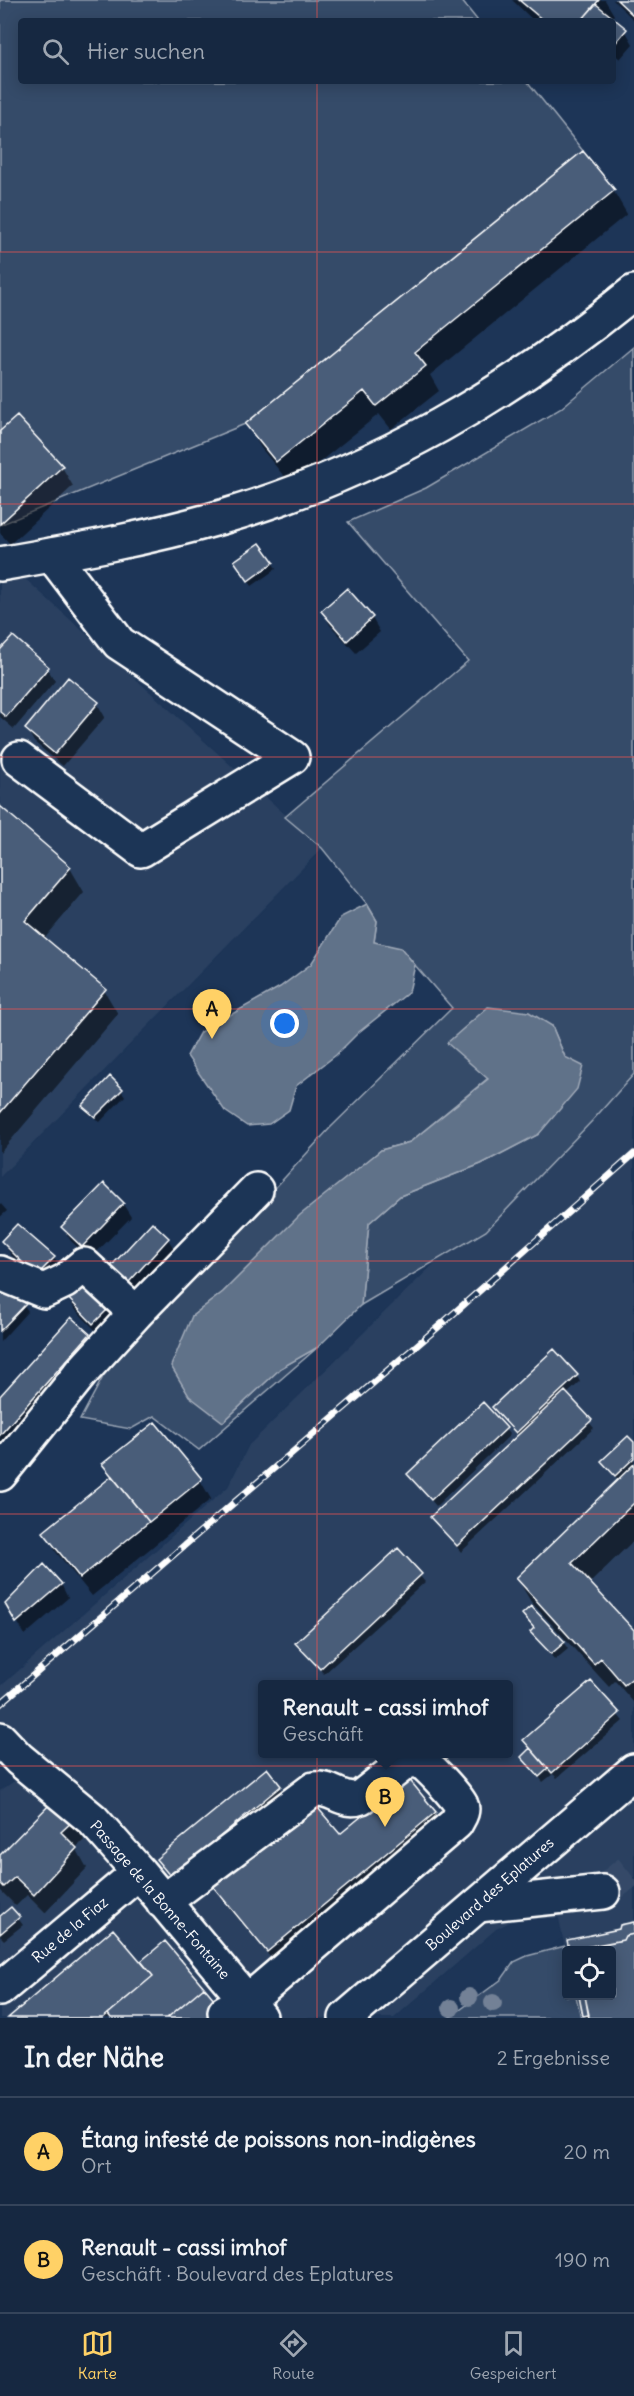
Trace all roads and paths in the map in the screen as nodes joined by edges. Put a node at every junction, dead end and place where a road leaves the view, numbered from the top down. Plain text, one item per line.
1 (634, 292) edge
2 (52, 555) junction
3 (2, 561) edge
4 (19, 759) dead end
5 (256, 1190) dead end
6 (0, 1273) edge
7 (136, 1313) junction
8 (0, 1474) edge
9 (0, 1739) edge
10 (634, 1771) edge
11 (139, 1872) junction
12 (603, 1892) tunnel mouth
13 (163, 1902) junction
14 (478, 1905) junction
15 (0, 1989) edge
16 (244, 2010) edge
17 (346, 2018) edge

1 - 2 main road
2 - 3 main road
2 - 4 main road
5 - 7 main road
6 - 7 main road
7 - 8 main road
9 - 11 main road, Passage de la Bonne-Fontaine
10 - 14 main road, Boulevard des Eplatures
11 - 13 main road, Passage de la Bonne-Fontaine
11 - 15 main road, Rue de la Fiaz
12 - 14 main road
13 - 16 main road, Passage de la Bonne-Fontaine
13 - 16 main road
14 - 17 main road, Boulevard des Eplatures

